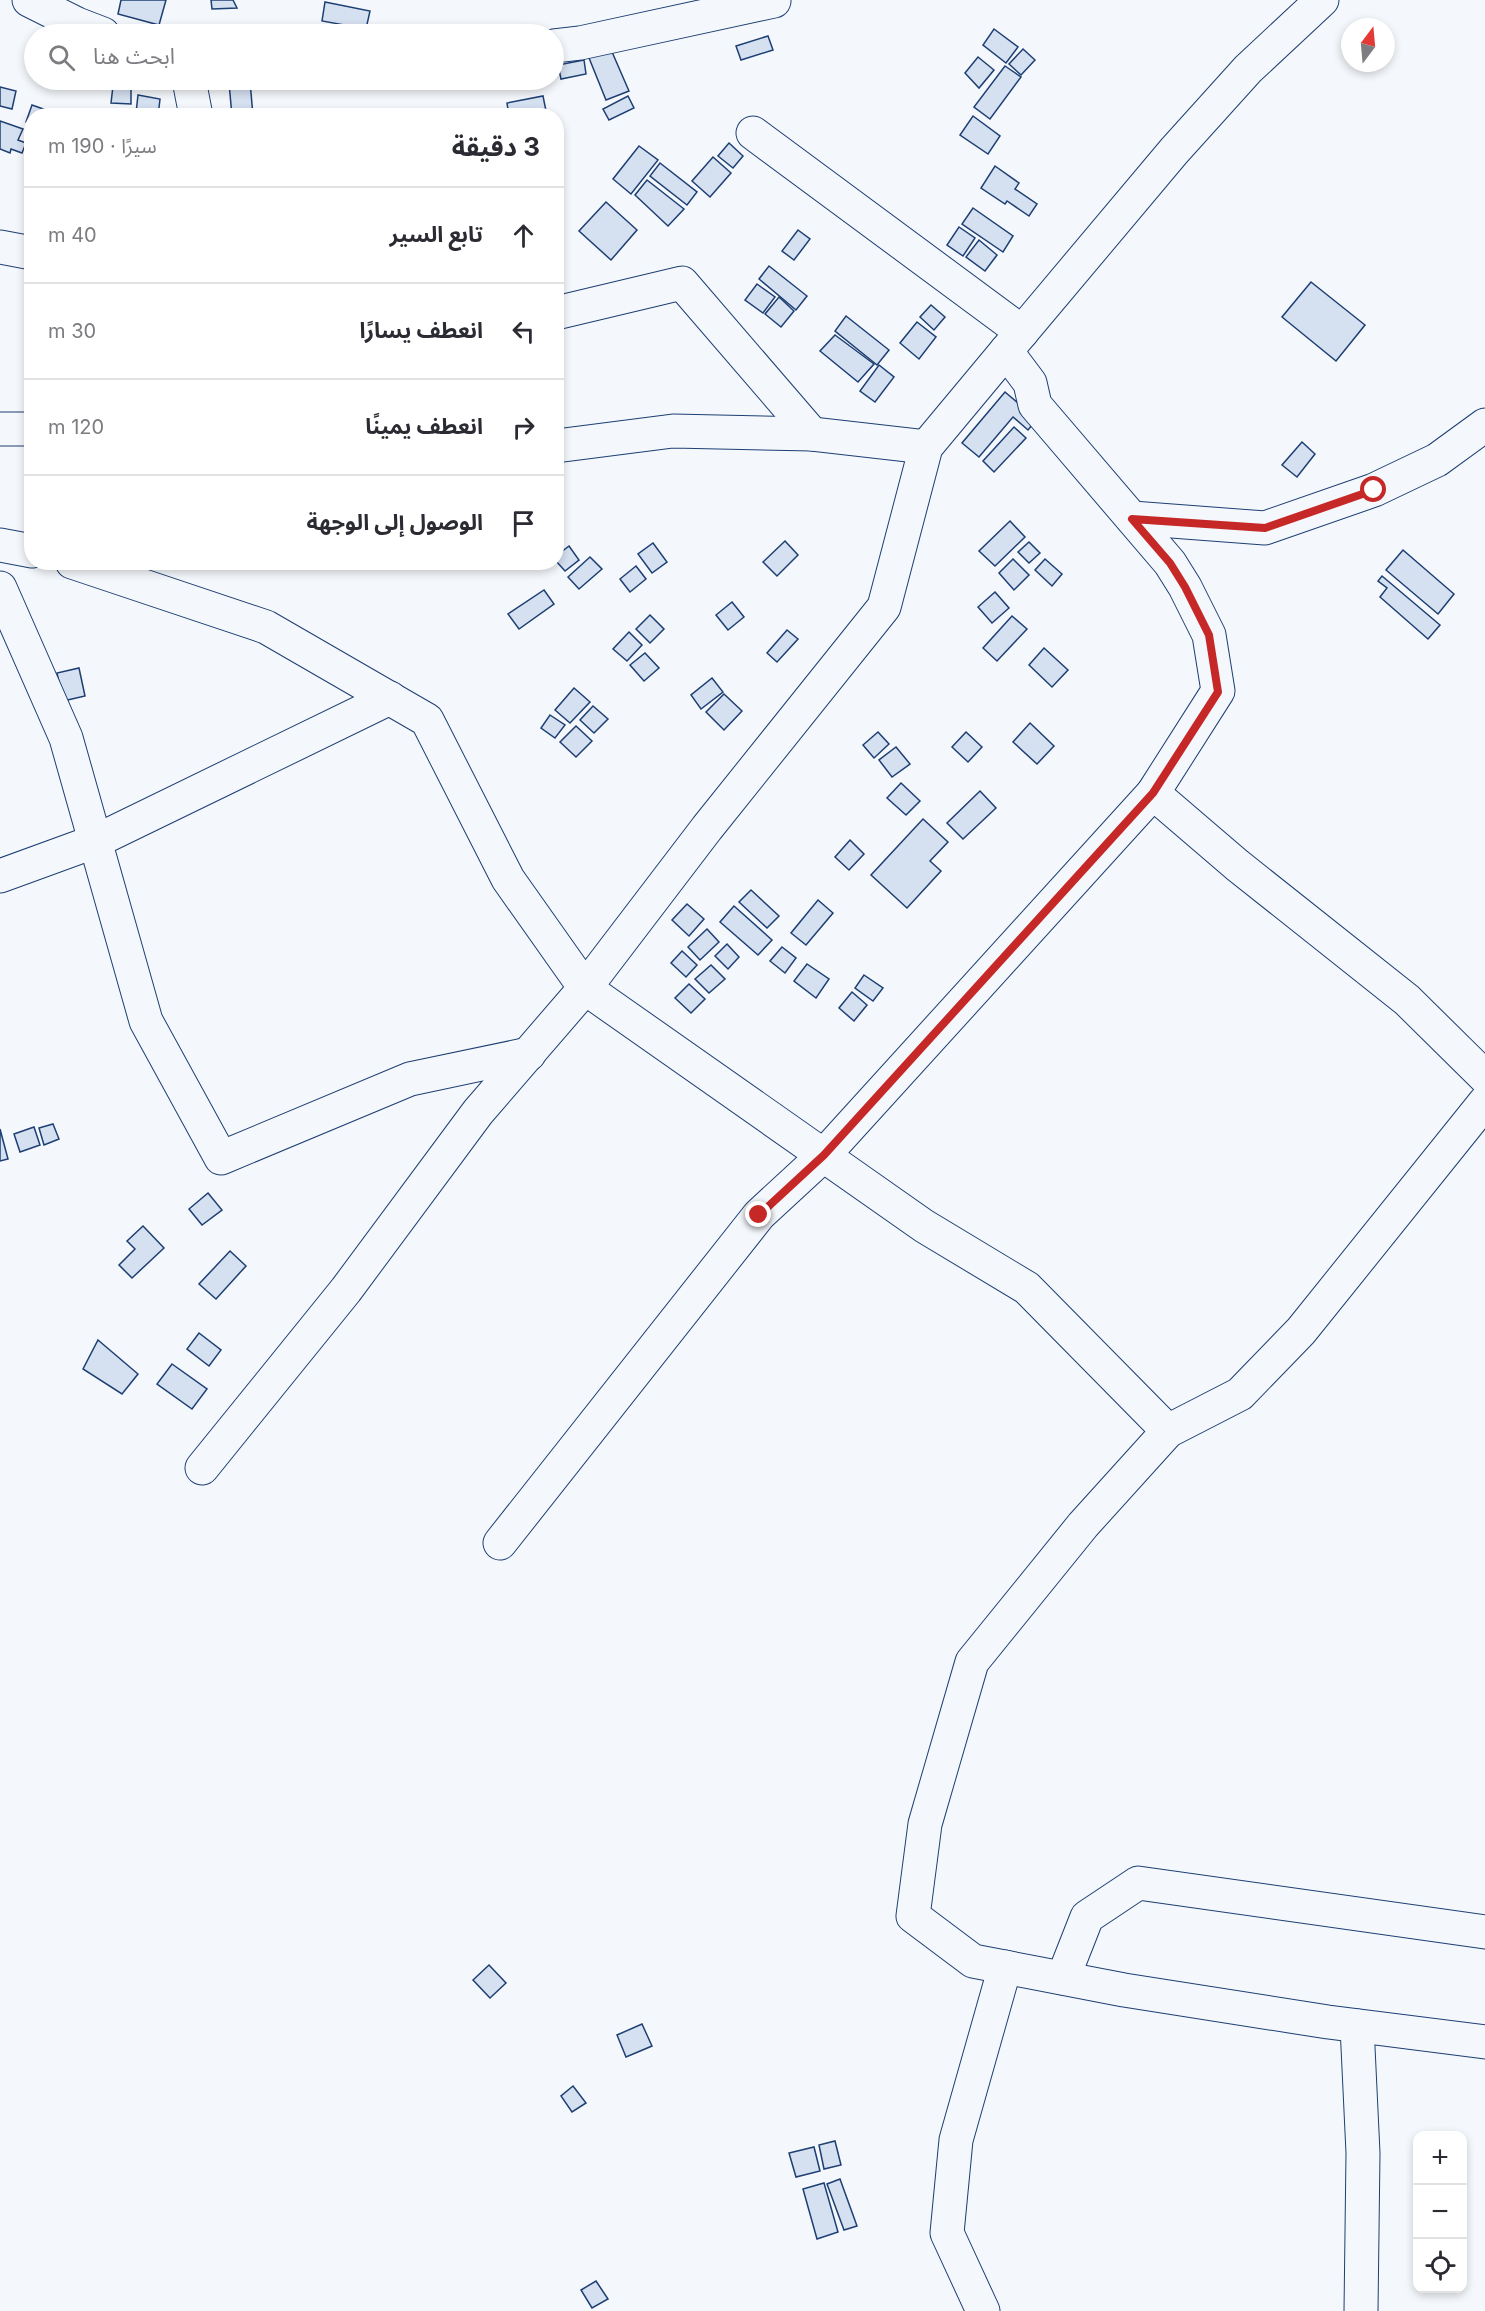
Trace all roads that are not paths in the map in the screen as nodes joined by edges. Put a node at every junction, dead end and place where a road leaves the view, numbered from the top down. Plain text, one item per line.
1 (29, 0) edge
2 (1322, 0) edge
3 (774, 1) edge
4 (77, 24) edge
5 (564, 45) edge
6 (191, 90) edge
7 (194, 108) edge
8 (753, 133) dead end
9 (0, 247) edge
10 (24, 251) edge
11 (564, 311) edge
12 (1014, 342) junction
13 (1485, 425) edge
14 (0, 429) edge
15 (24, 429) edge
16 (812, 434) junction
17 (564, 445) edge
18 (926, 447) junction
19 (1132, 519) junction
20 (0, 545) edge
21 (24, 550) edge
22 (96, 570) edge
23 (0, 588) edge
24 (390, 698) junction
25 (1153, 793) junction
26 (96, 841) junction
27 (0, 876) edge
28 (585, 988) junction
29 (529, 1054) junction
30 (1485, 1077) edge
31 (1485, 1101) edge
32 (824, 1155) junction
33 (1168, 1431) junction
34 (202, 1468) dead end
35 (500, 1543) dead end
36 (1485, 1932) edge
37 (1005, 1967) junction
38 (1063, 1978) junction
39 (1357, 2026) junction
40 (1485, 2042) edge
41 (983, 2311) edge
42 (1361, 2311) edge

1 - 4 street
2 - 12 street
3 - 5 street
6 - 7 street
8 - 12 street
9 - 10 street
11 - 16 street
12 - 18 street
12 - 19 street
13 - 19 street
14 - 15 street
16 - 17 street
16 - 18 street
18 - 28 street
19 - 25 street
20 - 21 street
22 - 24 street
23 - 26 street
24 - 26 street
24 - 28 street
25 - 30 street
25 - 32 street
26 - 27 street
26 - 29 street
28 - 29 street
28 - 32 street
29 - 34 street
31 - 33 street
32 - 33 street
32 - 35 street
33 - 37 street
36 - 38 street
37 - 38 street
37 - 41 street
38 - 39 street
39 - 40 street
39 - 42 street

